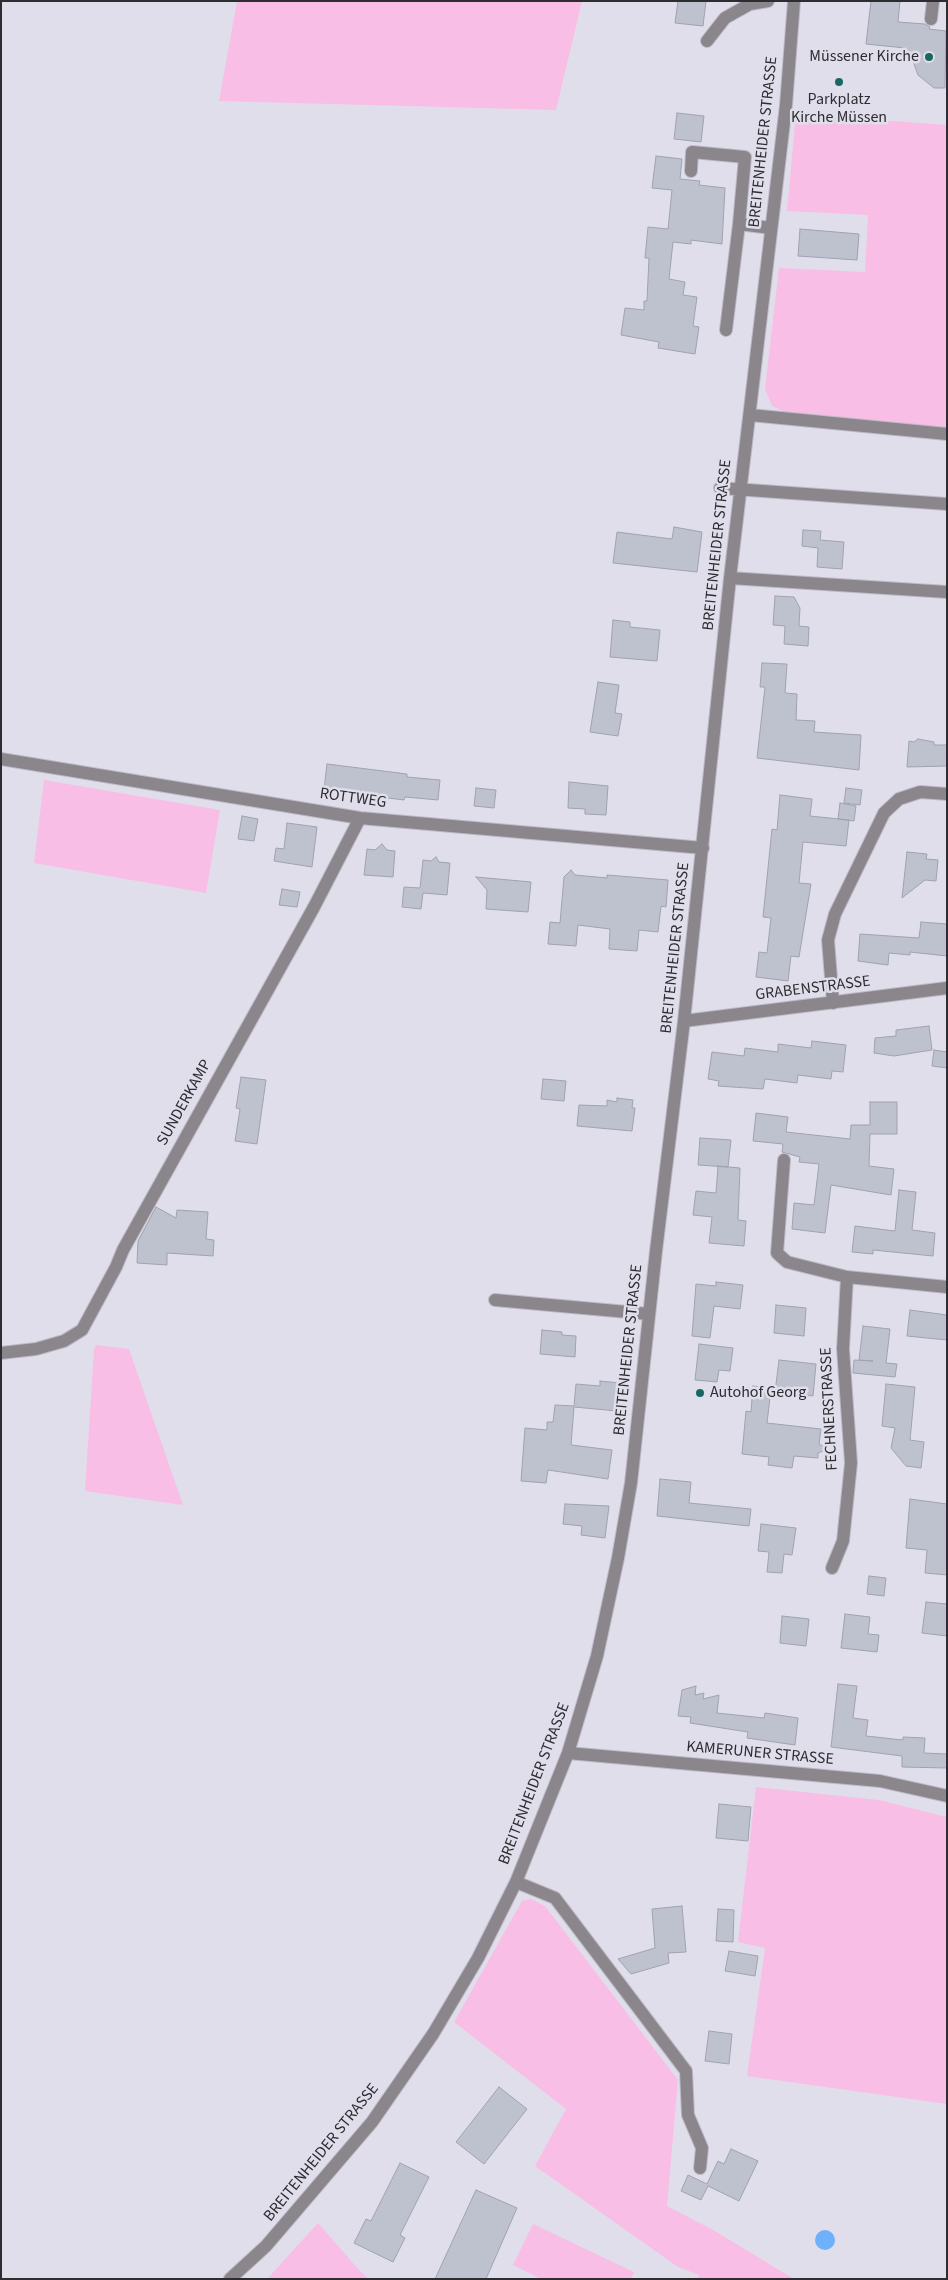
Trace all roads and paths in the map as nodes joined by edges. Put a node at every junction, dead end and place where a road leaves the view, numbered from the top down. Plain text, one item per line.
1 (768, 1) edge
2 (787, 1) edge
3 (933, 1) edge
4 (794, 2) edge
5 (930, 19) dead end
6 (707, 41) dead end
7 (691, 171) dead end
8 (739, 224) junction
9 (771, 228) junction
10 (726, 330) dead end
11 (750, 415) junction
12 (947, 434) edge
13 (720, 488) dead end
14 (741, 490) junction
15 (947, 504) edge
16 (730, 578) junction
17 (947, 592) edge
18 (1, 759) edge
19 (947, 794) edge
20 (360, 818) junction
21 (703, 848) junction
22 (947, 988) edge
23 (834, 1003) junction
24 (684, 1021) junction
25 (784, 1160) dead end
26 (847, 1277) junction
27 (947, 1287) edge
28 (494, 1300) dead end
29 (649, 1314) junction
30 (1, 1353) edge
31 (832, 1568) dead end
32 (568, 1752) junction
33 (947, 1796) edge
34 (516, 1882) junction
35 (700, 2168) dead end
36 (230, 2279) edge

1 - 6 street
2 - 4 street
3 - 5 street
4 - 9 street, BREITENHEIDER STRASSE
7 - 8 street
8 - 9 street
8 - 10 street
9 - 11 street, BREITENHEIDER STRASSE
11 - 12 street
11 - 14 street, BREITENHEIDER STRASSE
13 - 14 street
14 - 15 street
14 - 16 street, BREITENHEIDER STRASSE
16 - 17 street
16 - 21 street, BREITENHEIDER STRASSE
18 - 20 street, ROTTWEG
19 - 23 street
20 - 21 street, ROTTWEG
20 - 30 street, SUNDERKAMP
21 - 24 street, BREITENHEIDER STRASSE
22 - 23 street, GRABENSTRASSE
23 - 24 street, GRABENSTRASSE
24 - 29 street, BREITENHEIDER STRASSE
25 - 26 street
26 - 27 street
26 - 31 street, FECHNERSTRASSE
28 - 29 street
29 - 32 street, BREITENHEIDER STRASSE
32 - 33 street, KAMERUNER STRASSE
32 - 34 street, BREITENHEIDER STRASSE
34 - 35 street, BREITENHEIDER STRASSE
34 - 36 street, BREITENHEIDER STRASSE

